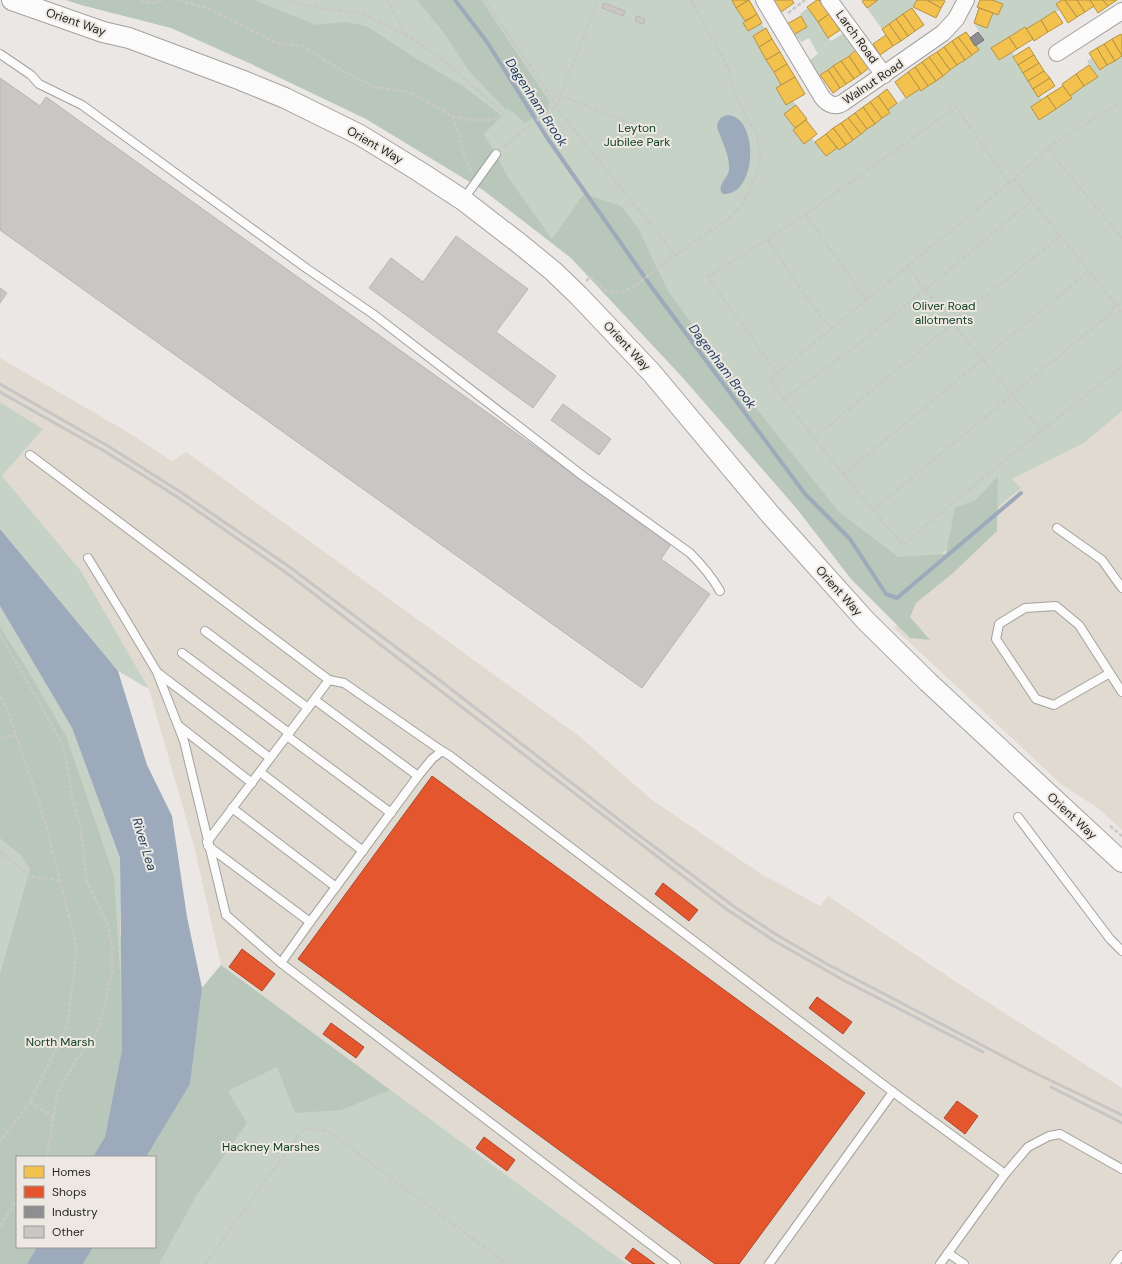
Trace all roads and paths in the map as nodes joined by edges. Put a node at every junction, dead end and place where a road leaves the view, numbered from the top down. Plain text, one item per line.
1 (12, 0) edge
2 (141, 0) edge
3 (163, 0) edge
4 (179, 0) edge
5 (285, 0) edge
6 (387, 0) edge
7 (484, 0) edge
8 (598, 0) edge
9 (691, 0) edge
10 (764, 0) edge
11 (806, 0) edge
12 (830, 0) edge
13 (966, 0) edge
14 (1122, 11) edge
15 (776, 22) junction
16 (407, 35) junction
17 (1057, 53) dead end
18 (0, 54) edge
19 (884, 75) junction
20 (561, 96) junction
21 (1117, 105) dead end
22 (556, 107) junction
23 (452, 116) junction
24 (629, 123) dead end
25 (1048, 148) junction
26 (496, 154) joint
27 (471, 174) dead end
28 (1014, 180) junction
29 (1009, 183) junction
30 (463, 200) junction
31 (1031, 201) junction
32 (806, 214) junction
33 (1060, 236) junction
34 (1122, 238) edge
35 (768, 240) junction
36 (675, 255) junction
37 (908, 266) junction
38 (1089, 271) junction
39 (584, 282) dead end
40 (925, 290) junction
41 (866, 300) junction
42 (1115, 303) junction
43 (1122, 306) edge
44 (1122, 314) edge
45 (953, 323) junction
46 (831, 329) junction
47 (982, 359) junction
48 (1122, 366) edge
49 (777, 373) junction
50 (1012, 395) junction
51 (784, 399) junction
52 (1042, 430) junction
53 (815, 437) junction
54 (30, 455) dead end
55 (843, 475) junction
56 (873, 510) junction
57 (1057, 528) dead end
58 (88, 558) dead end
59 (1122, 588) edge
60 (720, 591) dead end
61 (205, 631) dead end
62 (0, 634) edge
63 (182, 653) dead end
64 (157, 672) junction
65 (1110, 673) junction
66 (329, 680) junction
67 (1122, 692) edge
68 (0, 697) edge
69 (315, 700) junction
70 (308, 708) junction
71 (178, 726) junction
72 (16, 735) junction
73 (288, 735) junction
74 (1, 738) edge
75 (442, 751) junction
76 (270, 758) junction
77 (260, 772) junction
78 (418, 776) junction
79 (252, 783) junction
80 (232, 808) junction
81 (391, 813) junction
82 (1018, 817) dead end
83 (208, 844) junction
84 (0, 850) edge
85 (363, 851) junction
86 (4, 854) junction
87 (0, 858) edge
88 (1122, 862) edge
89 (60, 881) junction
90 (336, 887) junction
91 (310, 922) junction
92 (1122, 951) edge
93 (281, 963) junction
94 (892, 1092) junction
95 (30, 1102) junction
96 (53, 1117) junction
97 (0, 1142) edge
98 (48, 1156) edge
99 (1122, 1169) edge
100 (1005, 1174) junction
101 (16, 1201) edge
102 (0, 1226) edge
103 (948, 1253) junction
104 (1122, 1255) edge
105 (205, 1264) edge
106 (507, 1264) edge
107 (676, 1264) edge
108 (769, 1264) edge
109 (940, 1264) edge
110 (964, 1264) edge
111 (1115, 1264) edge

1 - 30 street, Orient Way
2 - 3 path
4 - 23 path
5 - 16 path
6 - 16 path
7 - 22 path
8 - 20 path
9 - 36 path
10 - 15 street, Walnut Road
11 - 15 path
12 - 19 street, Larch Road
13 - 19 street, Walnut Road
14 - 17 street
15 - 19 street, Walnut Road
16 - 23 path
18 - 60 lane
20 - 22 path
20 - 24 path
21 - 25 path
22 - 26 path
22 - 36 path
23 - 27 path
25 - 28 path
25 - 34 path
26 - 30 lane
28 - 29 path
28 - 31 path
29 - 32 path
29 - 37 path
30 - 88 street, Orient Way
31 - 33 path
31 - 40 path
32 - 35 path
32 - 41 path
33 - 38 path
33 - 45 path
35 - 46 path
35 - 49 path
36 - 39 path
37 - 40 path
37 - 41 path
38 - 42 path
38 - 47 path
40 - 45 path
40 - 51 path
41 - 46 path
42 - 43 path
42 - 44 path
42 - 50 path
45 - 47 path
45 - 53 path
46 - 49 path
47 - 50 path
47 - 55 path
48 - 52 path
49 - 51 path
50 - 52 path
50 - 56 path
51 - 53 path
52 - 56 path
53 - 55 path
54 - 66 lane
55 - 56 path
57 - 59 lane
58 - 64 lane
61 - 70 lane
62 - 96 path
63 - 73 lane
64 - 71 lane
64 - 76 lane
65 - 65 lane
65 - 67 lane
66 - 69 lane
66 - 75 lane
68 - 72 path
69 - 70 lane
69 - 78 lane
70 - 73 lane
71 - 79 lane
71 - 83 lane
72 - 74 path
72 - 89 path
73 - 76 lane
73 - 81 lane
75 - 78 lane
75 - 94 lane
76 - 77 lane
77 - 79 lane
77 - 85 lane
78 - 81 lane
79 - 80 lane
80 - 83 lane
80 - 90 lane
81 - 85 lane
82 - 92 lane
83 - 91 lane
83 - 93 lane
84 - 86 path
85 - 90 lane
86 - 87 path
86 - 89 path
89 - 95 path
90 - 91 lane
91 - 93 lane
93 - 107 lane
94 - 100 lane
94 - 108 lane
95 - 96 path
95 - 97 path
96 - 98 path
99 - 100 lane
100 - 103 lane
101 - 102 path
103 - 109 lane
103 - 110 lane
104 - 111 lane
105 - 106 path

